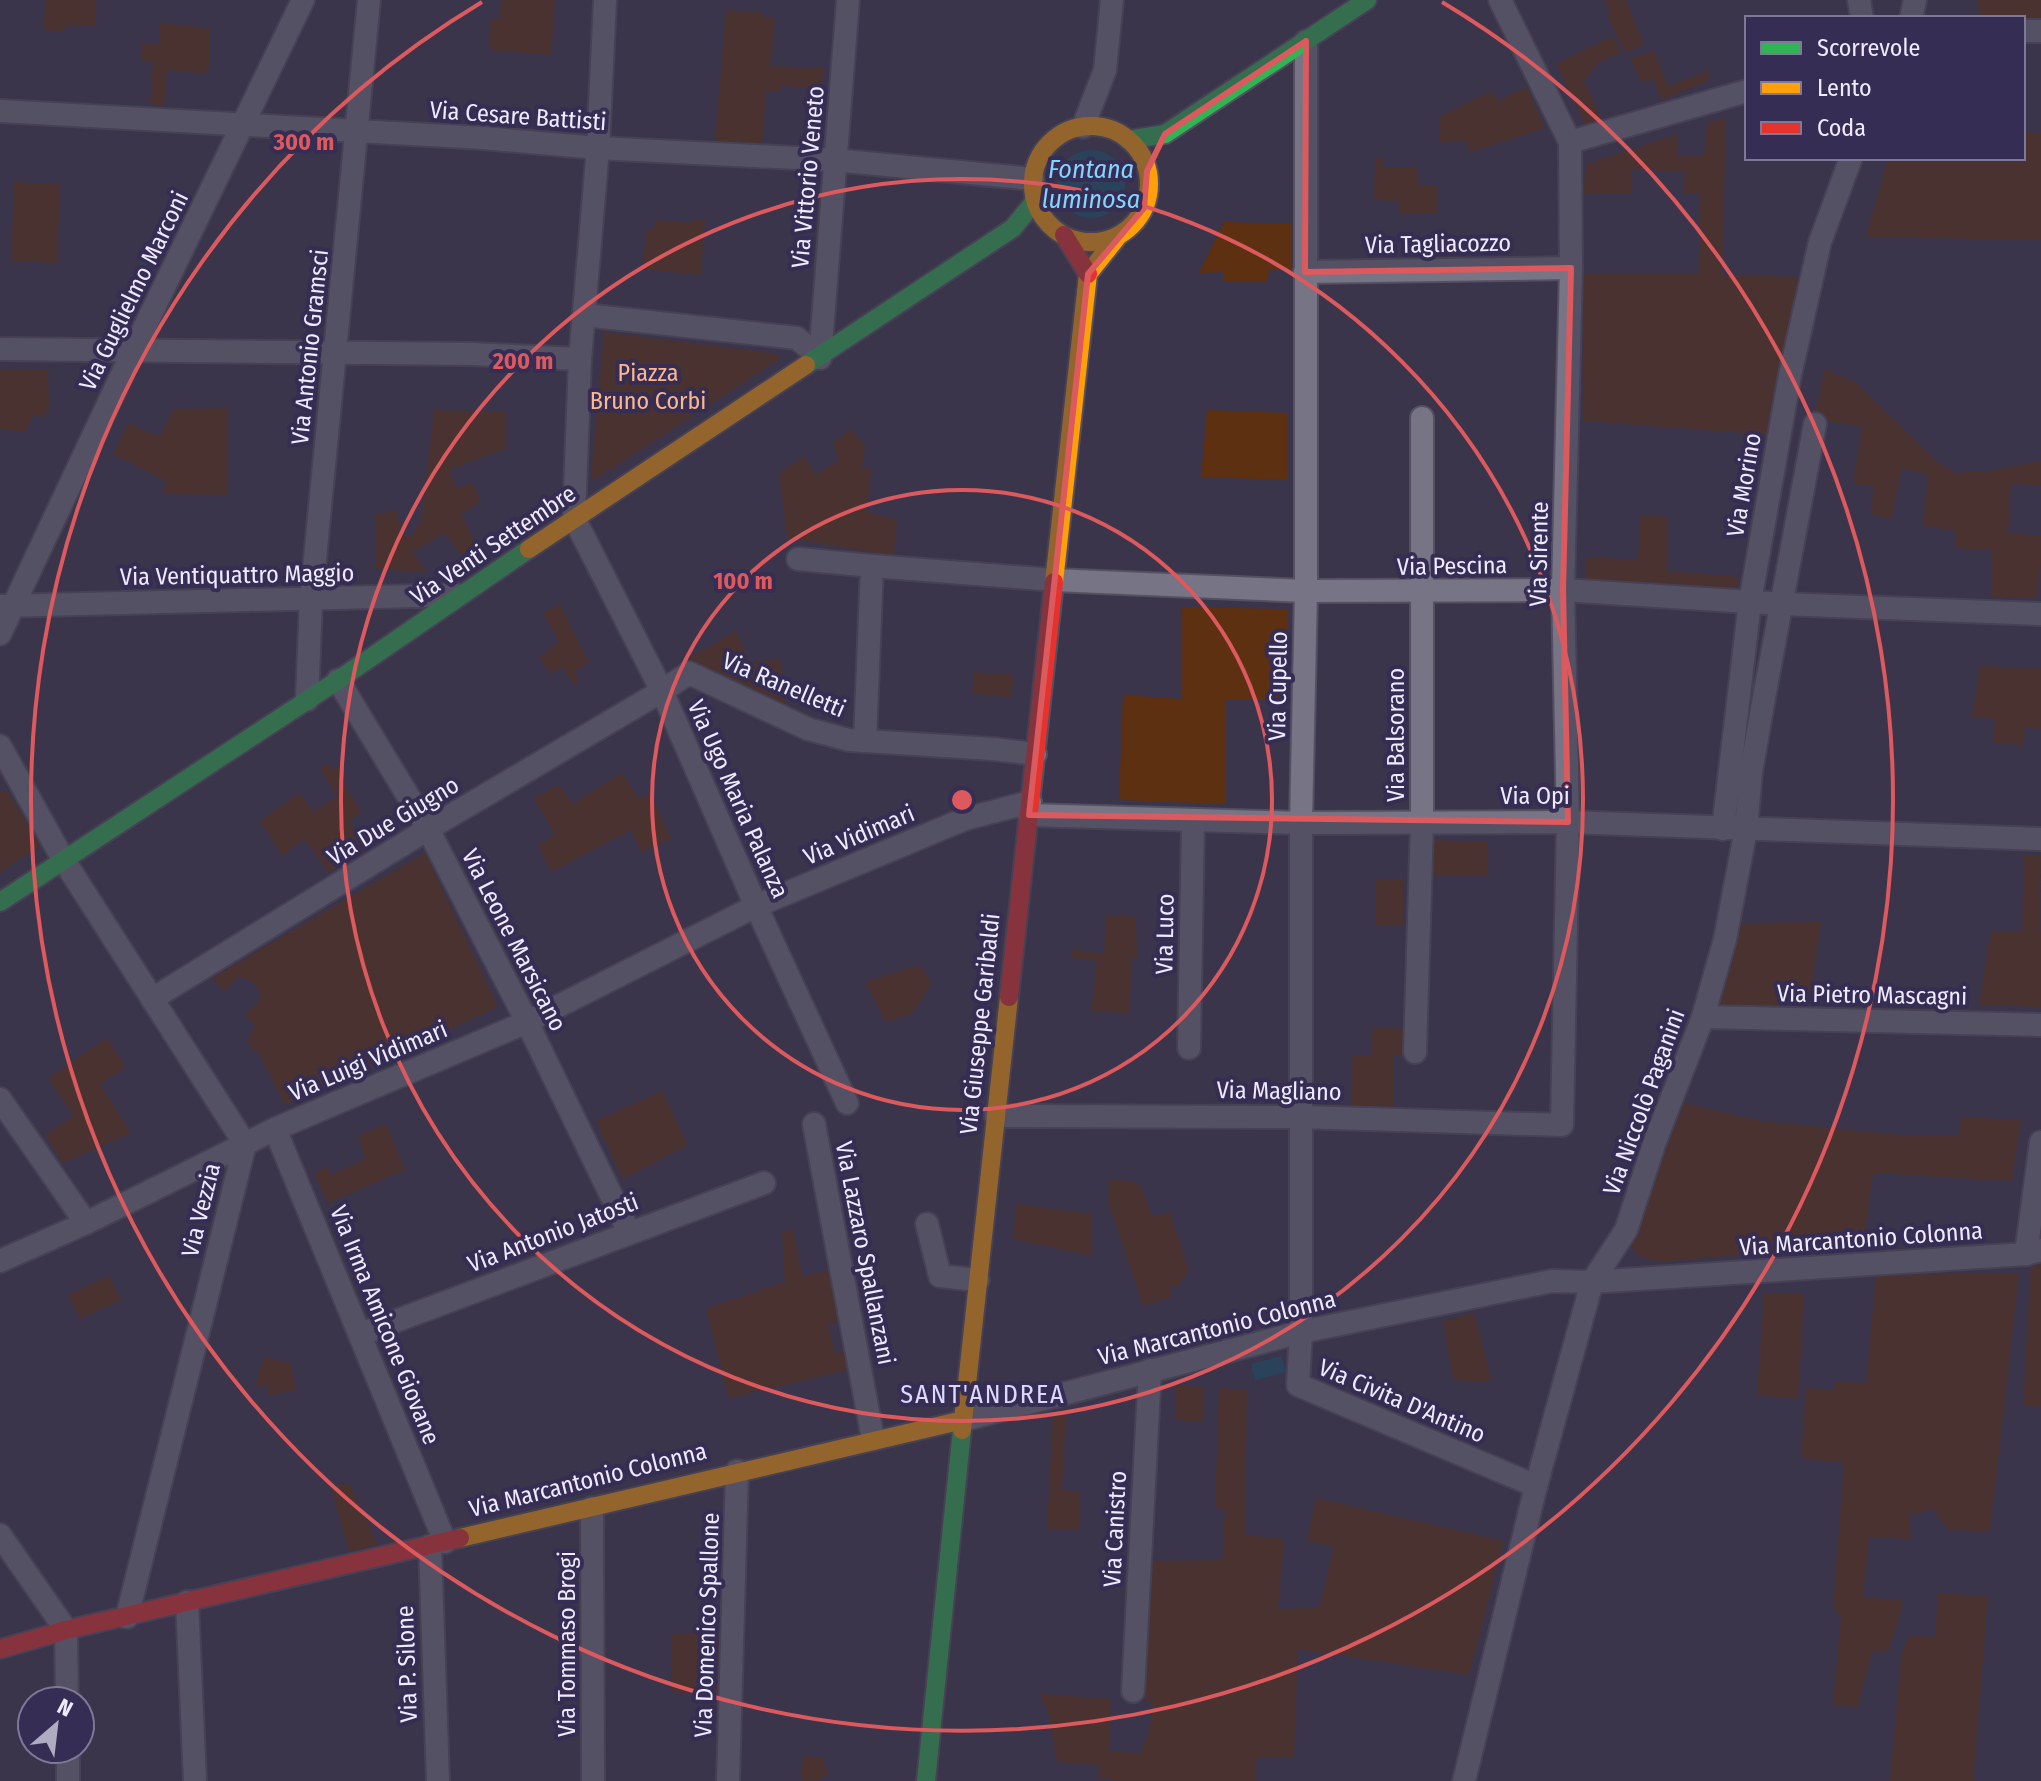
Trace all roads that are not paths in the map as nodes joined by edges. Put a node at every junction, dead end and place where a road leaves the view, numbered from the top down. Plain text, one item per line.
1 (303, 0) edge
2 (369, 0) edge
3 (605, 0) edge
4 (848, 0) edge
5 (1112, 0) edge
6 (1367, 0) edge
7 (1500, 0) edge
8 (1306, 41) junction
9 (1745, 92) edge
10 (0, 111) edge
11 (245, 125) junction
12 (1083, 127) junction
13 (357, 132) junction
14 (1165, 134) junction
15 (1128, 140) junction
16 (1570, 142) junction
17 (598, 148) junction
18 (834, 160) junction
19 (1850, 160) edge
20 (1147, 171) junction
21 (1034, 190) junction
22 (1048, 223) junction
23 (1013, 228) junction
24 (1064, 235) junction
25 (1119, 235) junction
26 (1571, 268) junction
27 (1305, 272) junction
28 (1088, 274) junction
29 (584, 315) junction
30 (0, 349) edge
31 (134, 349) junction
32 (335, 353) junction
33 (820, 358) junction
34 (580, 359) junction
35 (1422, 418) dead end
36 (1815, 424) dead end
37 (574, 518) junction
38 (798, 559) dead end
39 (872, 566) junction
40 (1054, 580) junction
41 (1563, 590) junction
42 (1306, 591) junction
43 (1421, 592) junction
44 (462, 595) junction
45 (311, 600) junction
46 (1750, 602) junction
47 (1782, 604) junction
48 (6, 605) edge
49 (2041, 614) edge
50 (0, 634) edge
51 (338, 680) junction
52 (662, 691) junction
53 (307, 700) junction
54 (865, 741) junction
55 (0, 746) edge
56 (1035, 754) junction
57 (1029, 808) junction
58 (1193, 821) junction
59 (1422, 822) junction
60 (1568, 822) junction
61 (1301, 823) junction
62 (428, 829) junction
63 (1723, 829) junction
64 (1746, 829) junction
65 (2041, 839) edge
66 (63, 859) junction
67 (0, 902) edge
68 (756, 906) junction
69 (152, 999) junction
70 (1703, 1017) junction
71 (527, 1022) junction
72 (2041, 1025) edge
73 (1189, 1048) dead end
74 (1415, 1052) dead end
75 (0, 1099) edge
76 (847, 1103) dead end
77 (996, 1116) junction
78 (1302, 1117) junction
79 (814, 1124) dead end
80 (1562, 1125) joint
81 (275, 1129) junction
82 (2041, 1142) edge
83 (245, 1144) junction
84 (764, 1183) dead end
85 (86, 1223) junction
86 (927, 1224) dead end
87 (629, 1232) junction
88 (2034, 1252) edge
89 (0, 1261) edge
90 (978, 1280) junction
91 (1592, 1282) junction
92 (1301, 1332) junction
93 (361, 1334) junction
94 (1150, 1370) junction
95 (963, 1420) junction
96 (873, 1439) junction
97 (737, 1471) junction
98 (1536, 1486) junction
99 (592, 1508) junction
100 (0, 1535) edge
101 (437, 1544) junction
102 (187, 1602) junction
103 (127, 1617) junction
104 (66, 1630) junction
105 (0, 1649) edge
106 (67, 1685) edge
107 (1133, 1691) dead end
108 (195, 1781) edge
109 (438, 1781) edge
110 (593, 1781) edge
111 (728, 1781) edge
112 (926, 1781) edge
113 (1464, 1781) edge

1 - 11 street, Via Guglielmo Marconi
2 - 13 street, Via Antonio Gramsci
3 - 17 street
4 - 18 street, Via Vittorio Veneto
5 - 12 street
6 - 8 street
7 - 16 street, Via Sirente
8 - 14 street
8 - 27 street, Via Cupello
9 - 16 street
10 - 11 street, Via Cesare Battisti
11 - 13 street, Via Cesare Battisti
11 - 31 street, Via Guglielmo Marconi
12 - 15 street
12 - 21 street
13 - 17 street, Via Cesare Battisti
13 - 32 street, Via Antonio Gramsci
14 - 15 street
14 - 20 street
15 - 20 street
16 - 26 street, Via Sirente
17 - 18 street, Via Cesare Battisti
17 - 29 street
18 - 21 street, Via Cesare Battisti
18 - 33 street, Via Vittorio Veneto
19 - 46 street, Via Morino
20 - 25 street
21 - 22 street
21 - 23 street, Via Venti Settembre
22 - 23 street, Via Venti Settembre
22 - 24 street
23 - 33 street, Via Venti Settembre
24 - 25 street
24 - 28 street
25 - 28 street
26 - 27 street, Via Tagliacozzo
26 - 41 street, Via Sirente
27 - 42 street, Via Cupello
28 - 40 street, Via Giuseppe Garibaldi
29 - 33 street
29 - 34 street
30 - 31 street
31 - 32 street
31 - 48 street, Via Guglielmo Marconi
32 - 34 street
32 - 45 street, Via Antonio Gramsci
33 - 37 street, Via Venti Settembre
34 - 37 street
35 - 43 street, Via Balsorano
36 - 47 street, Via Niccolò Paganini
37 - 44 street, Via Venti Settembre
37 - 52 street, Via Ugo Maria Palanza
38 - 39 street, Via Pescina
39 - 40 street, Via Pescina
39 - 54 street
40 - 42 street, Via Pescina
40 - 56 street, Via Giuseppe Garibaldi
41 - 43 street, Via Pescina
41 - 46 street, Via Pescina
41 - 60 street, Via Sirente
42 - 43 street, Via Pescina
42 - 61 street, Via Cupello
43 - 59 street, Via Balsorano
44 - 45 street, Via Ventiquattro Maggio
44 - 51 street, Via Venti Settembre
45 - 48 street, Via Ventiquattro Maggio
45 - 53 street, Via Antonio Gramsci
46 - 47 street, Via Pescina
46 - 63 street, Via Morino
47 - 49 street, Via Pescina
47 - 64 street, Via Niccolò Paganini
48 - 50 street, Via Guglielmo Marconi
51 - 53 street, Via Venti Settembre
51 - 62 street, Via Leone Marsicano
52 - 54 street, Via Ranelletti
52 - 62 street, Via Due Giugno
52 - 68 street, Via Ugo Maria Palanza
53 - 66 street, Via Venti Settembre
54 - 56 street, Via Ranelletti
55 - 66 street, Via Vezzia
56 - 57 street, Via Giuseppe Garibaldi
57 - 58 street, Via Opi
57 - 68 street, Via Vidimari
57 - 77 street, Via Giuseppe Garibaldi
58 - 61 street, Via Opi
58 - 73 street, Via Luco
59 - 60 street, Via Opi
59 - 61 street, Via Opi
59 - 74 street, Via Balsorano
60 - 63 street, Via Opi
60 - 80 street, Via Sirente
61 - 78 street, Via Cupello
62 - 69 street, Via Due Giugno
62 - 71 street, Via Leone Marsicano
63 - 64 street, Via Opi
64 - 65 street, Via Opi
64 - 70 street, Via Niccolò Paganini
66 - 67 street, Via Venti Settembre
66 - 69 street, Via Vezzia
68 - 71 street, Via Luigi Vidimari
68 - 76 street, Via Ugo Maria Palanza
69 - 83 street, Via Vezzia
70 - 72 street, Via Pietro Mascagni
70 - 91 street, Via Niccolò Paganini
71 - 81 street, Via Luigi Vidimari
71 - 87 street, Via Leone Marsicano
75 - 85 street
77 - 78 street, Via Magliano
77 - 90 street, Via Giuseppe Garibaldi
78 - 80 street, Via Magliano
78 - 92 street, Via Cupello
79 - 96 street, Via Lazzaro Spallanzani
81 - 83 street, Via Luigi Vidimari
81 - 93 street, Via Irma Amicone Giovane
82 - 88 street
83 - 85 street, Via Luigi Vidimari
83 - 103 street, Via Vezzia
84 - 87 street, Via Antonio Jatosti
85 - 89 street, Via Luigi Vidimari
86 - 90 street
87 - 93 street, Via Antonio Jatosti
88 - 91 street, Via Marcantonio Colonna
90 - 95 street, Via Giuseppe Garibaldi
91 - 92 street, Via Marcantonio Colonna
91 - 98 street, Via Niccolò Paganini
92 - 94 street, Via Marcantonio Colonna
92 - 98 street, Via Civita D'Antino
93 - 101 street, Via Irma Amicone Giovane
94 - 95 street, Via Marcantonio Colonna
94 - 107 street, Via Canistro
95 - 96 street, Via Marcantonio Colonna
95 - 112 street, Via Giuseppe Garibaldi
96 - 97 street, Via Marcantonio Colonna
97 - 99 street, Via Marcantonio Colonna
97 - 111 street, Via Domenico Spallone
98 - 113 street, Via Niccolò Paganini
99 - 101 street, Via Marcantonio Colonna
99 - 110 street, Via Tommaso Brogi
100 - 104 street
101 - 102 street, Via Marcantonio Colonna
101 - 109 street, Via P. Silone
102 - 103 street, Via Marcantonio Colonna
102 - 108 street
103 - 104 street, Via Marcantonio Colonna
104 - 105 street, Via Marcantonio Colonna
104 - 106 street

